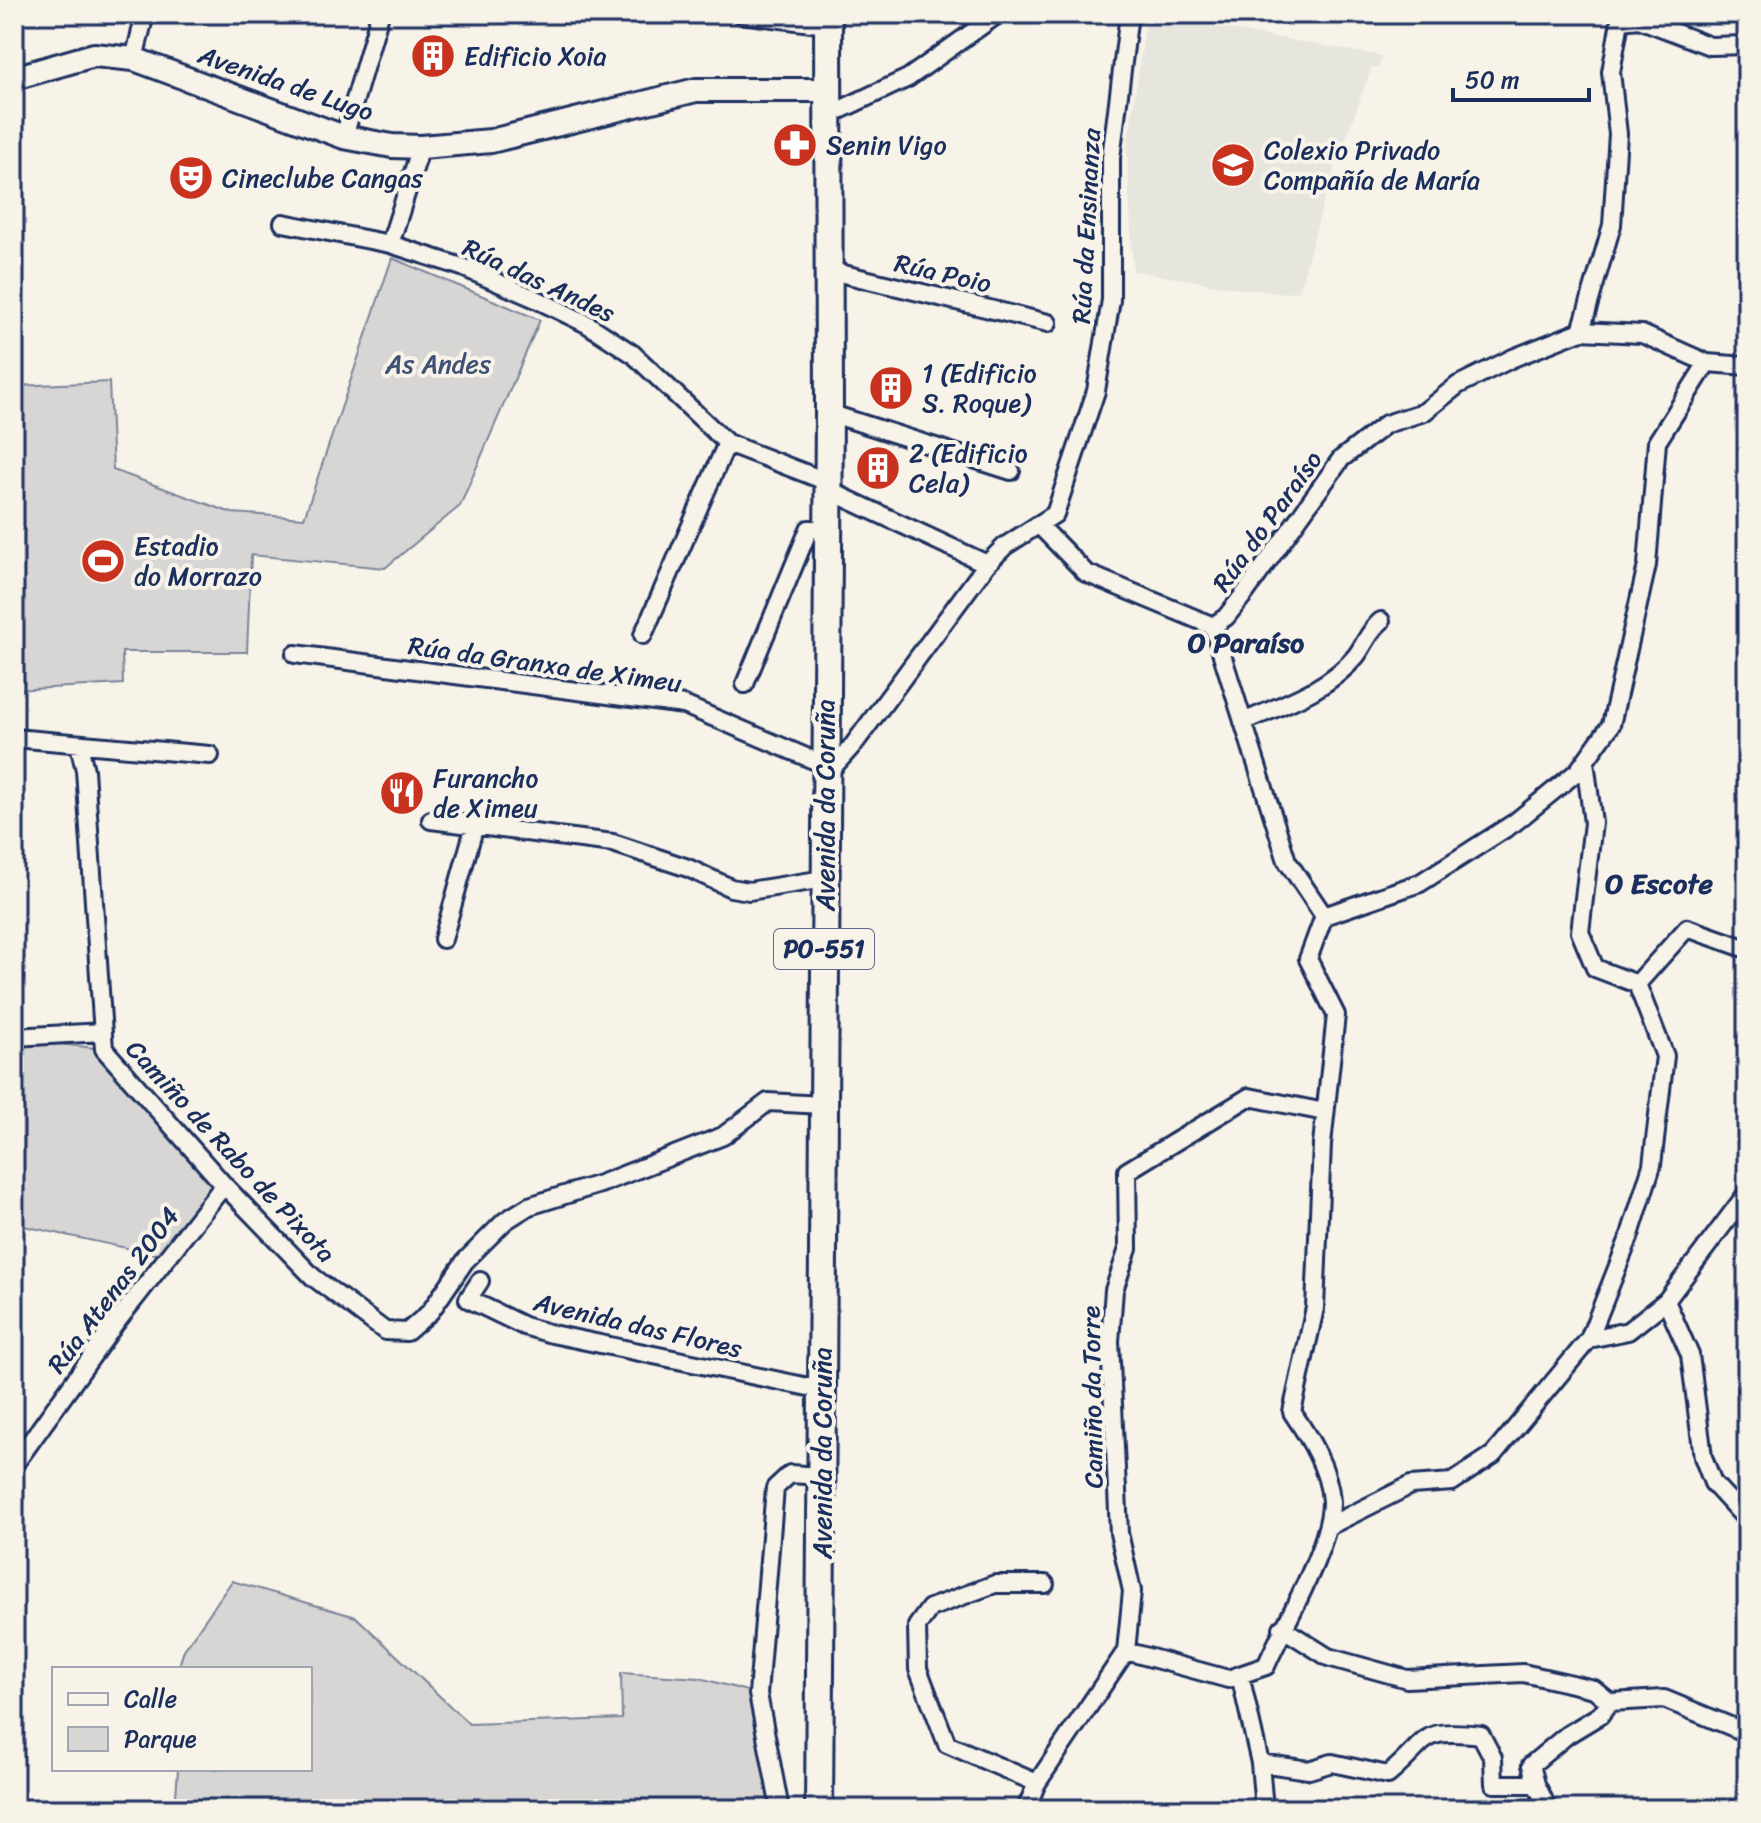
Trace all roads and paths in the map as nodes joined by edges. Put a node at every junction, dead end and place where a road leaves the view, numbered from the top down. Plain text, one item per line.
1 (145, 14) edge
2 (380, 14) edge
3 (741, 14) edge
4 (998, 14) edge
5 (1129, 14) edge
6 (1617, 18) edge
7 (828, 20) edge
8 (1747, 45) edge
9 (134, 59) junction
10 (14, 78) edge
11 (827, 90) junction
12 (827, 116) junction
13 (344, 137) junction
14 (421, 147) junction
15 (283, 223) dead end
16 (390, 244) junction
17 (827, 270) junction
18 (1048, 323) dead end
19 (1581, 331) junction
20 (1707, 363) junction
21 (1747, 366) edge
22 (829, 413) junction
23 (727, 443) junction
24 (1011, 471) dead end
25 (828, 486) junction
26 (1040, 526) junction
27 (827, 529) junction
28 (987, 564) junction
29 (1381, 621) dead end
30 (1213, 626) junction
31 (643, 635) dead end
32 (295, 654) dead end
33 (745, 684) dead end
34 (1243, 722) junction
35 (14, 738) edge
36 (79, 745) junction
37 (210, 755) dead end
38 (1585, 761) junction
39 (825, 771) junction
40 (431, 820) dead end
41 (475, 825) junction
42 (824, 879) junction
43 (1324, 916) junction
44 (443, 939) dead end
45 (1747, 949) edge
46 (1637, 984) junction
47 (103, 1032) junction
48 (14, 1037) edge
49 (823, 1105) junction
50 (1325, 1112) junction
51 (224, 1185) junction
52 (1747, 1193) edge
53 (480, 1281) dead end
54 (1666, 1301) junction
55 (1589, 1339) junction
56 (823, 1390) junction
57 (14, 1465) edge
58 (822, 1476) junction
59 (1747, 1520) edge
60 (1329, 1526) junction
61 (1045, 1584) dead end
62 (1282, 1628) junction
63 (1126, 1651) junction
64 (1240, 1675) junction
65 (1610, 1702) junction
66 (1747, 1733) edge
67 (1260, 1763) junction
68 (1037, 1783) junction
69 (1536, 1784) junction
70 (780, 1809) edge
71 (819, 1809) edge
72 (1026, 1809) edge
73 (1264, 1809) edge
74 (1548, 1809) edge

1 - 9 street
2 - 13 street
3 - 7 street
4 - 12 street
5 - 26 street, Rúa da Ensinanza
6 - 8 street
6 - 19 street
7 - 11 main road, PO-551
9 - 10 street, Avenida de Lugo
9 - 13 street, Avenida de Lugo
11 - 12 main road, Avenida da Coruña / PO-551
11 - 14 street, Avenida de Lugo
12 - 17 main road, Avenida da Coruña / PO-551
13 - 14 street, Avenida de Lugo
14 - 16 street
15 - 16 street, Rúa das Andes
16 - 23 street, Rúa das Andes
17 - 18 street, Rúa Poio
17 - 22 main road, Avenida da Coruña / PO-551
19 - 20 street
19 - 30 street, Rúa do Paraíso
20 - 21 street
20 - 38 street
22 - 24 street
22 - 25 main road, Avenida da Coruña / PO-551
23 - 25 street, Rúa das Andes
23 - 31 street
25 - 27 main road, Avenida da Coruña / PO-551
25 - 28 street, Rúa das Andes
26 - 28 street, Rúa da Ensinanza
26 - 30 street, Rúa do Paraíso
27 - 33 street
27 - 39 main road, Avenida da Coruña / PO-551
28 - 39 street, Rúa da Ensinanza
29 - 34 street
30 - 34 street
32 - 39 street, Rúa da Granxa de Ximeu
34 - 43 street
35 - 36 street
36 - 37 street
36 - 47 street, Camiño de Rabo de Pixota
38 - 43 street
38 - 46 street
39 - 42 main road, Avenida da Coruña / PO-551
40 - 41 street
41 - 42 street
41 - 44 street
42 - 49 main road, Avenida da Coruña / PO-551
43 - 50 street
45 - 46 street
46 - 55 street
47 - 48 street
47 - 51 street, Camiño de Rabo de Pixota
49 - 51 street, Camiño de Rabo de Pixota
49 - 56 main road, Avenida da Coruña / PO-551
50 - 60 street
50 - 63 street, Camiño da Torre
51 - 57 street, Rúa Atenas 2004
52 - 54 street
53 - 56 street, Avenida das Flores
54 - 55 street
54 - 59 street
55 - 60 street
56 - 58 main road, Avenida da Coruña / PO-551
58 - 70 street
58 - 71 main road, Avenida da Coruña / PO-551
60 - 62 street
61 - 68 street
62 - 64 street
62 - 65 street
63 - 64 street
63 - 68 street
64 - 67 street
65 - 66 street
65 - 69 street
67 - 69 street
67 - 73 street
68 - 72 street
69 - 74 street

